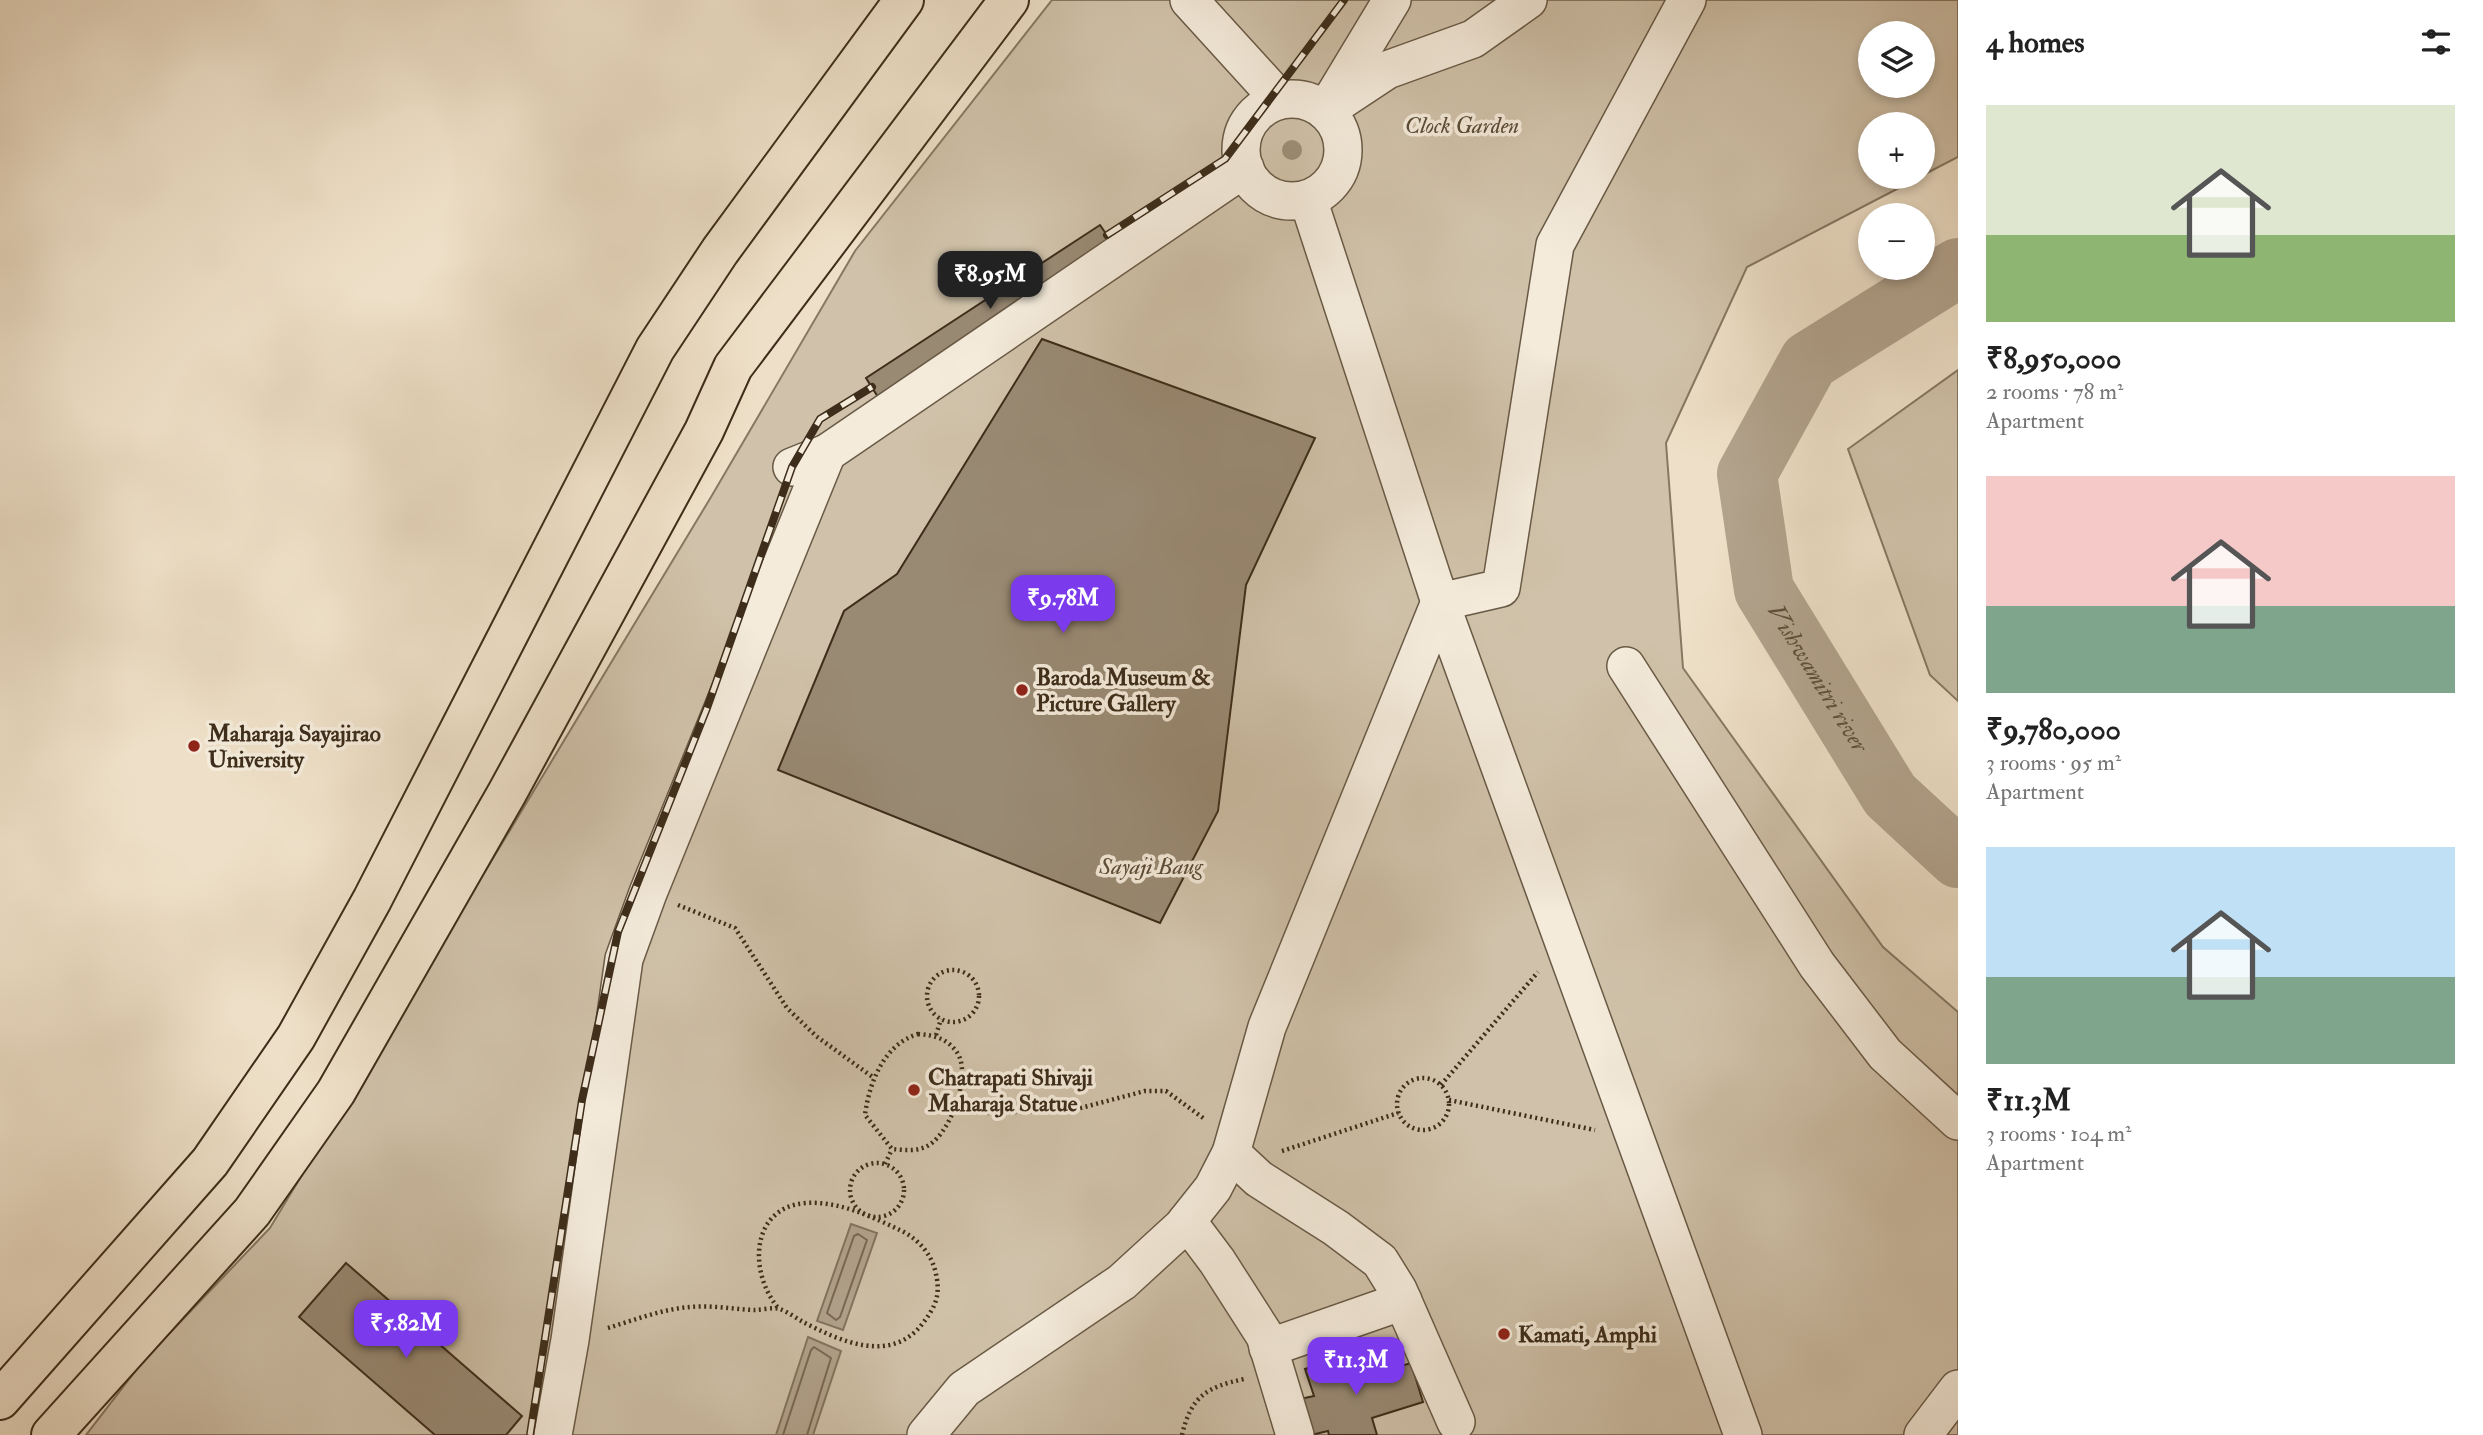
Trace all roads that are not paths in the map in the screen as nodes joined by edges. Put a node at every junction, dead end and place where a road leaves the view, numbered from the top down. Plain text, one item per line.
1 (904, 0) edge
2 (1009, 0) edge
3 (1189, 0) edge
4 (1392, 0) edge
5 (1528, 0) edge
6 (1687, 0) edge
7 (1280, 100) junction
8 (1325, 111) junction
9 (1245, 168) junction
10 (1308, 199) junction
11 (827, 453) junction
12 (792, 467) dead end
13 (1440, 603) junction
14 (1626, 666) dead end
15 (1958, 1121) edge
16 (1236, 1152) junction
17 (1187, 1221) junction
18 (1403, 1301) junction
19 (1272, 1360) junction
20 (1958, 1389) edge
21 (0, 1400) edge
22 (1456, 1422) dead end
23 (51, 1435) edge
24 (553, 1435) edge
25 (926, 1435) edge
26 (1295, 1435) edge
27 (1743, 1435) edge
28 (1923, 1435) edge

1 - 21 highway
2 - 23 highway
3 - 7 lane
4 - 8 lane
5 - 8 lane
6 - 13 lane
7 - 8 lane
7 - 9 lane
8 - 10 lane
9 - 10 lane
9 - 11 lane
10 - 13 lane
11 - 12 lane
11 - 24 lane
13 - 16 lane
13 - 27 lane
14 - 15 lane
16 - 17 lane
16 - 18 lane
17 - 19 lane
17 - 25 lane
18 - 19 lane
18 - 22 lane
19 - 26 lane
20 - 28 lane

